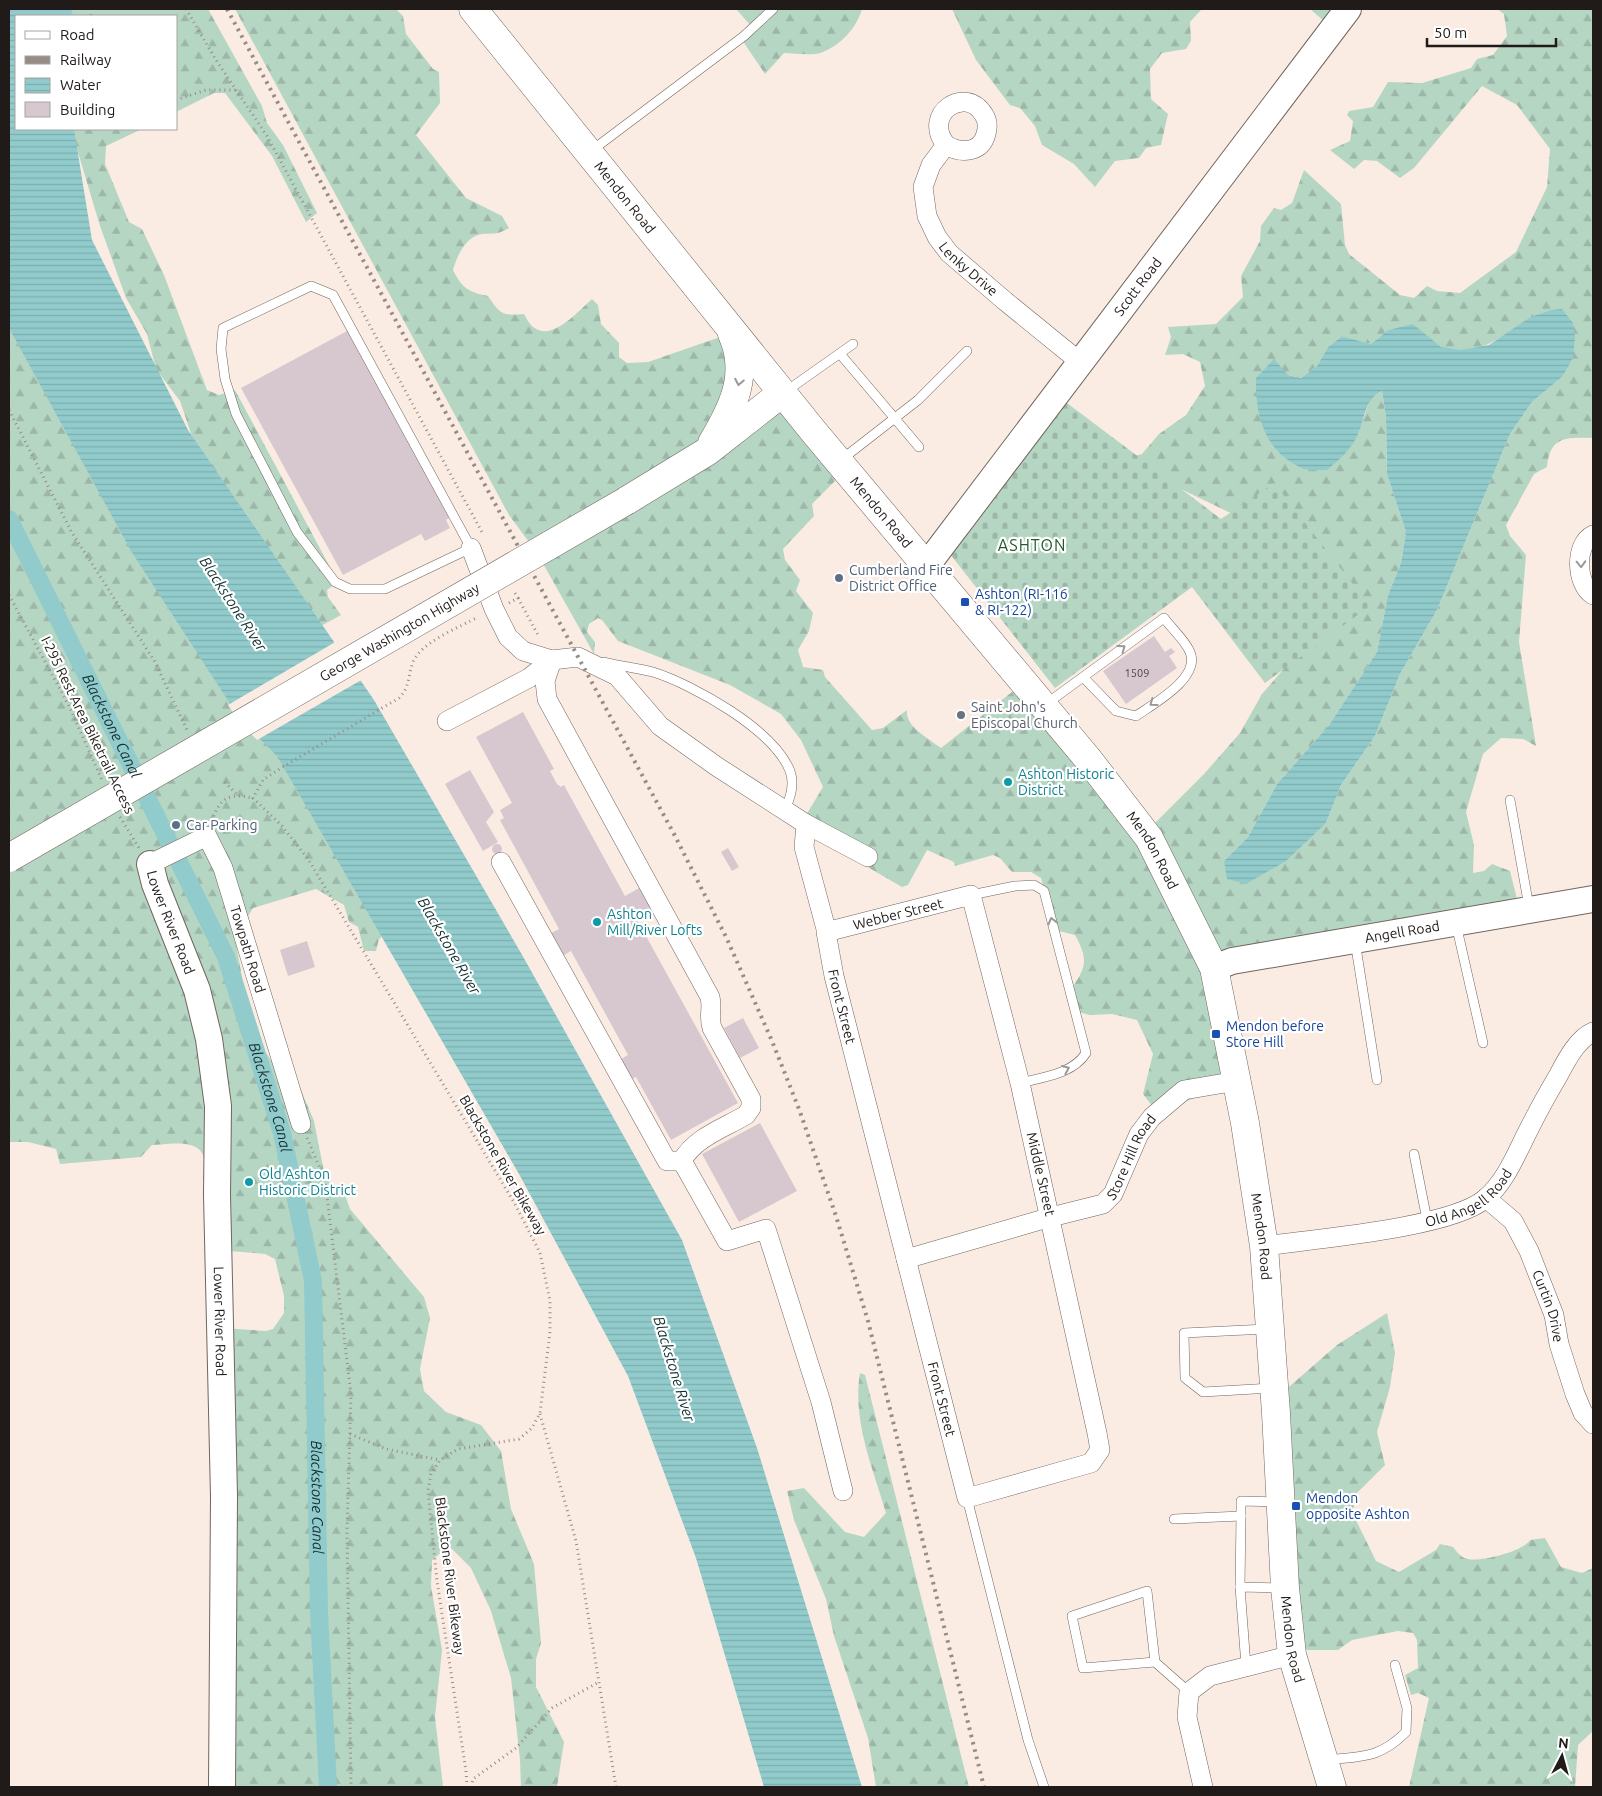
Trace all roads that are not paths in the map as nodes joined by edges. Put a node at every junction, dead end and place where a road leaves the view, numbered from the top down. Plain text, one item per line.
1 (473, 9) edge
2 (773, 9) edge
3 (1348, 9) edge
4 (946, 145) dead end
5 (589, 153) junction
6 (725, 319) junction
7 (853, 344) dead end
8 (967, 351) dead end
9 (841, 355) junction
10 (1080, 362) junction
11 (782, 393) junction
12 (894, 419) junction
13 (919, 447) dead end
14 (708, 451) junction
15 (838, 462) junction
16 (1593, 535) edge
17 (471, 548) junction
18 (927, 565) junction
19 (1593, 595) edge
20 (578, 657) junction
21 (552, 660) junction
22 (1083, 677) junction
23 (1043, 706) junction
24 (447, 721) dead end
25 (1510, 800) dead end
26 (784, 812) junction
27 (806, 824) junction
28 (868, 857) dead end
29 (9, 858) edge
30 (153, 862) joint
31 (501, 862) dead end
32 (971, 895) junction
33 (1593, 899) edge
34 (1530, 909) junction
35 (1456, 922) junction
36 (826, 932) junction
37 (1354, 939) junction
38 (1214, 968) junction
39 (1593, 1032) edge
40 (1483, 1043) dead end
41 (1377, 1080) dead end
42 (1236, 1081) junction
43 (1020, 1083) junction
44 (301, 1124) road end
45 (1414, 1154) dead end
46 (682, 1161) junction
47 (1486, 1198) junction
48 (1051, 1216) junction
49 (1427, 1220) junction
50 (1264, 1246) junction
51 (906, 1259) junction
52 (1270, 1328) junction
53 (1275, 1388) junction
54 (1593, 1424) edge
55 (843, 1491) dead end
56 (968, 1498) junction
57 (1281, 1502) junction
58 (1241, 1516) junction
59 (1174, 1519) dead end
60 (1240, 1587) junction
61 (1285, 1588) junction
62 (1292, 1655) junction
63 (1156, 1662) junction
64 (1395, 1665) dead end
65 (1246, 1666) junction
66 (1189, 1692) junction
67 (1324, 1760) junction
68 (222, 1787) edge
69 (1044, 1787) edge
70 (1203, 1787) edge
71 (1332, 1787) edge

1 - 5 main road, Mendon Road
2 - 5 lane
3 - 10 street, Scott Road
4 - 10 street, Lenky Drive
5 - 6 main road, Mendon Road
6 - 11 main road, Mendon Road
6 -> 14 main road
7 - 9 lane
8 - 12 lane
9 - 11 lane
9 - 12 lane
10 - 18 street, Scott Road
11 - 14 main road, George Washington Highway
11 - 15 main road, Mendon Road
12 - 13 lane
12 - 15 lane
14 - 29 main road, George Washington Highway, bridge
15 - 18 main road, Mendon Road
16 -> 19 street
17 - 17 lane
17 - 21 street
18 - 23 main road, Mendon Road
20 - 21 street
20 - 26 street
20 - 26 lane
21 - 24 street
21 - 46 street
22 -> 22 lane
22 - 23 lane
23 - 38 main road, Mendon Road
25 - 34 lane
26 - 27 street
27 - 28 street
27 - 36 street, Front Street
30 - 44 street, Towpath Road
30 - 68 street, Lower River Road
31 - 46 street
32 - 36 street, Webber Street
32 - 43 street, Middle Street
43 -> 32 lane
33 - 34 street, Angell Road
34 - 35 street, Angell Road
35 - 37 street, Angell Road
35 - 40 lane
36 - 51 street, Front Street
37 - 38 street, Angell Road
37 - 41 lane
38 - 42 main road, Mendon Road
39 - 47 street, Old Angell Road
42 - 48 street, Store Hill Road
42 - 50 main road, Mendon Road
43 - 48 street, Middle Street
45 - 49 lane
46 - 55 street
47 - 49 street, Old Angell Road
47 - 54 street, Curtin Drive
48 - 51 street, Store Hill Road
48 - 56 street, Middle Street
49 - 50 street, Old Angell Road
50 - 52 main road, Mendon Road
51 - 56 street, Front Street
52 - 53 main road, Mendon Road
52 - 53 lane
53 - 57 main road, Mendon Road
56 - 69 lane
57 - 58 lane
57 - 61 main road, Mendon Road
58 - 59 lane
58 - 60 lane
60 - 61 lane
60 - 65 lane
61 - 62 main road, Mendon Road
62 - 65 street
62 - 67 main road, Mendon Road
63 - 63 lane
63 - 66 lane
64 - 67 lane
65 - 66 street
66 - 70 street
67 - 71 main road, Mendon Road

